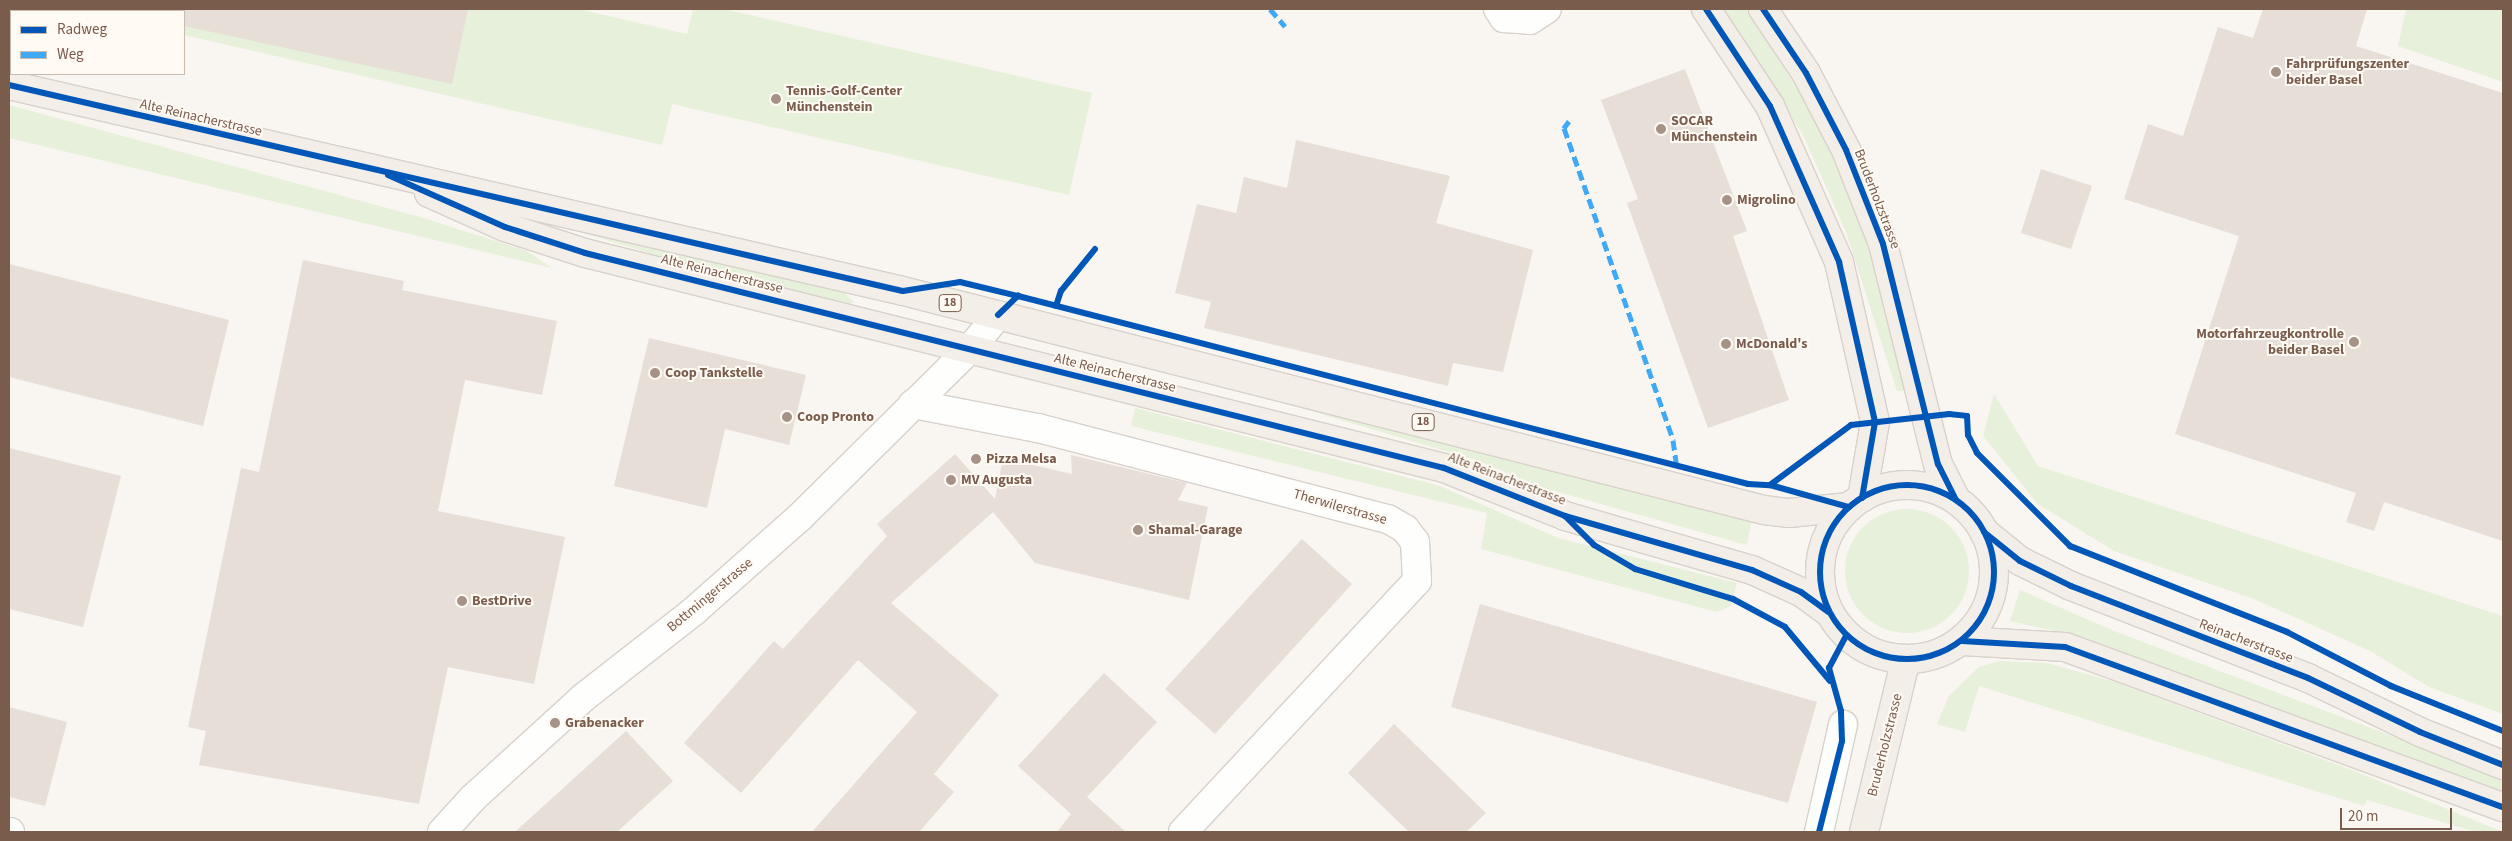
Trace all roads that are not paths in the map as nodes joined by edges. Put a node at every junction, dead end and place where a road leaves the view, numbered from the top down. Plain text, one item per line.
1 (1498, 9) edge
2 (1547, 9) edge
3 (1706, 9) edge
4 (1763, 9) edge
5 (9, 85) edge
6 (388, 175) junction
7 (998, 315) junction
8 (970, 349) junction
9 (913, 404) junction
10 (1956, 500) junction
11 (1856, 502) junction
12 (1984, 532) junction
13 (1829, 612) junction
14 (1962, 641) junction
15 (1906, 659) junction
16 (1843, 725) dead end
17 (2503, 765) edge
18 (2503, 807) edge
19 (442, 832) edge
20 (1183, 832) edge
21 (1819, 832) edge
22 (1864, 832) edge

1 - 2 street
3 - 11 main road
4 - 10 main road, Bruderholzstrasse
5 - 6 main road, Alte Reinacherstrasse / 18
6 - 7 main road, Alte Reinacherstrasse / 18
6 - 8 main road, Alte Reinacherstrasse / 18
7 - 8 street
7 - 11 main road, Alte Reinacherstrasse / 18
8 - 9 street, Bottmingerstrasse
8 - 13 main road, Alte Reinacherstrasse / 18
9 - 19 street, Bottmingerstrasse
9 - 20 street, Therwilerstrasse
10 - 11 main road
10 - 12 main road
11 - 13 main road
12 - 14 main road
12 - 17 main road, Reinacherstrasse
13 - 15 main road
14 - 15 main road
14 - 18 main road
15 - 22 main road, Bruderholzstrasse
16 - 21 street

